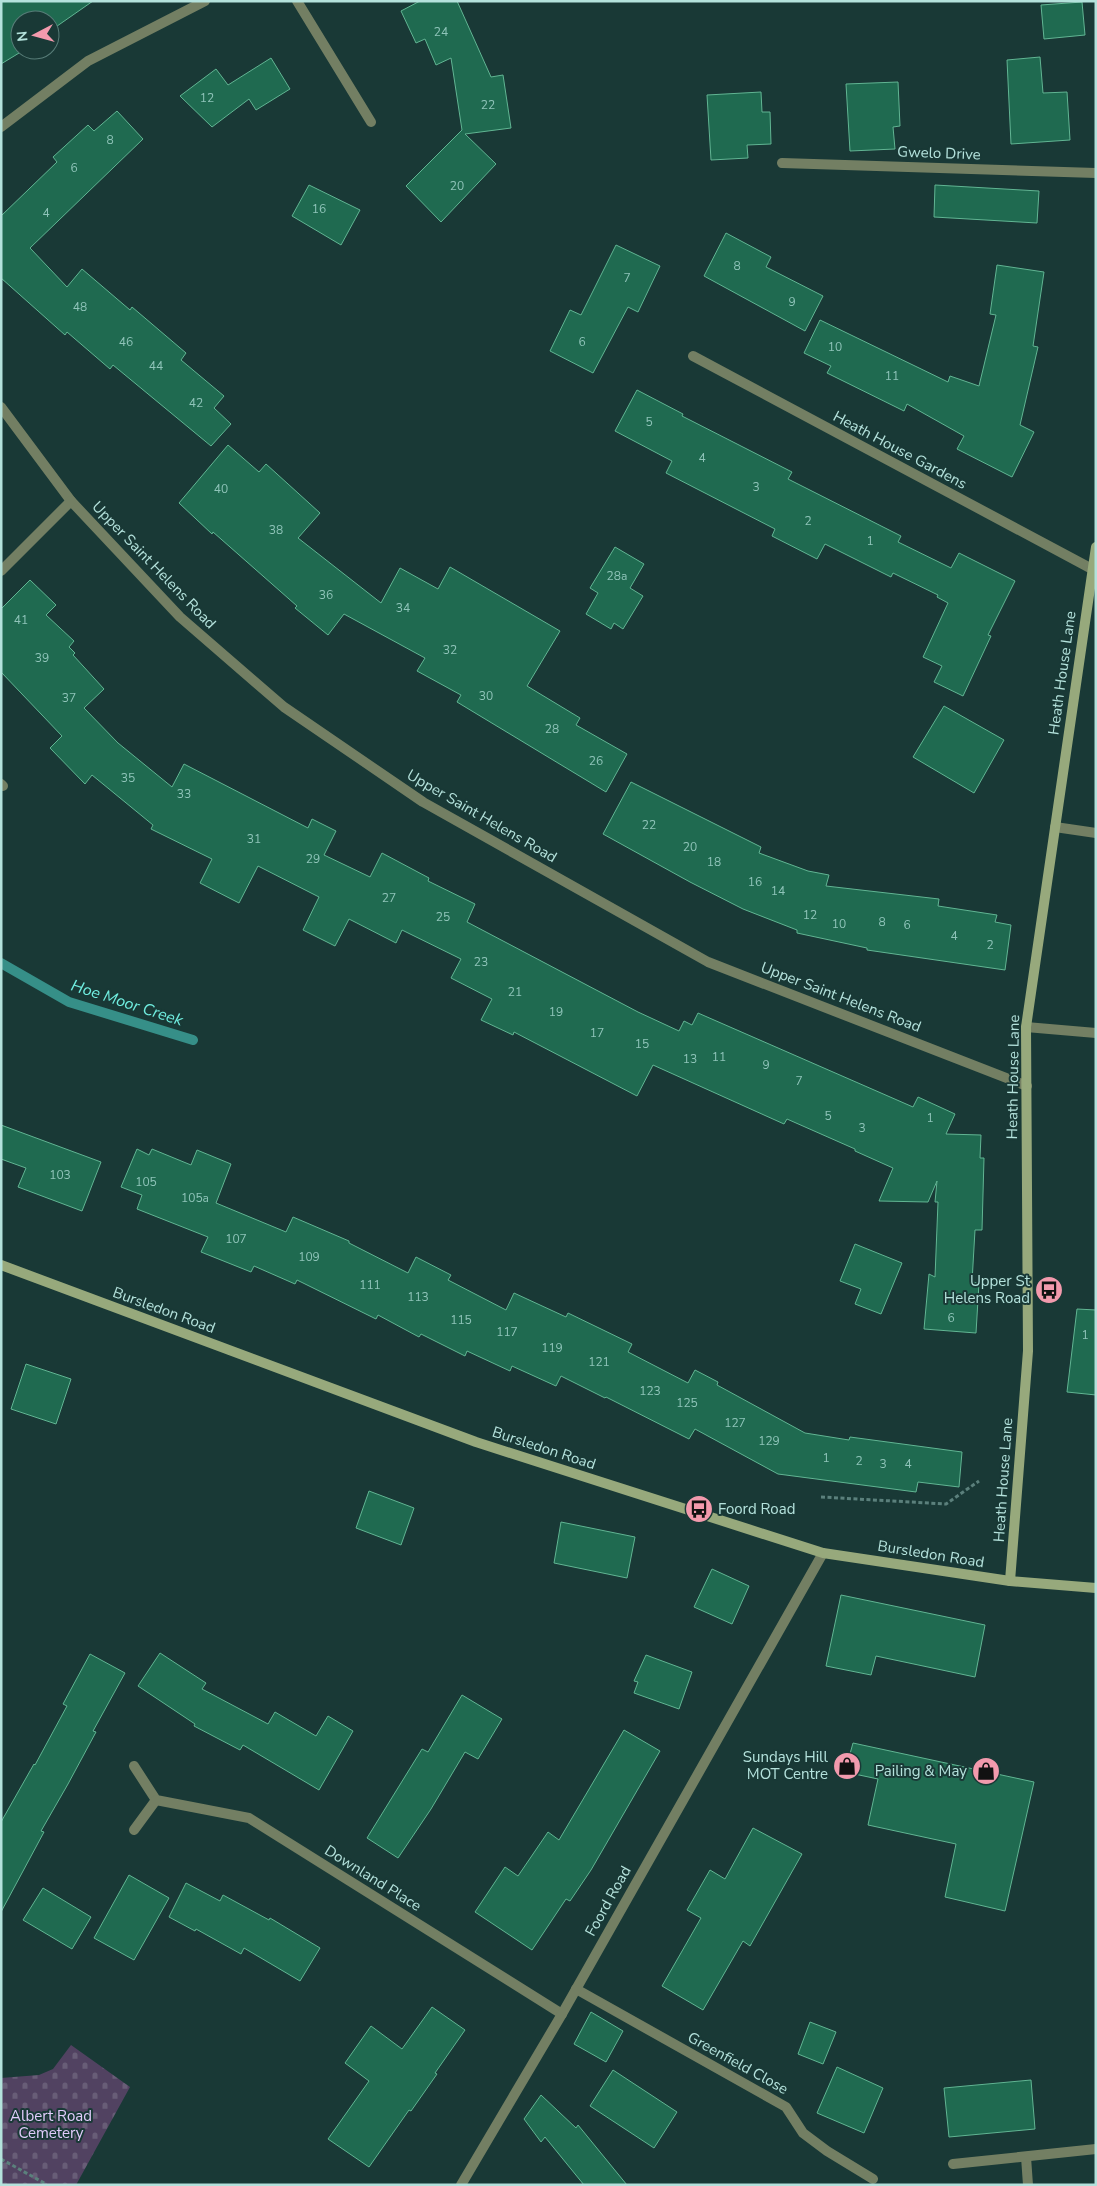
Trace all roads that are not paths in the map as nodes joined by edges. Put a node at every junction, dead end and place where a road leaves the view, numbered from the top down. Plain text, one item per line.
1 (205, 1) edge
2 (297, 1) edge
3 (371, 122) dead end
4 (1, 127) edge
5 (782, 163) dead end
6 (1096, 173) edge
7 (693, 356) dead end
8 (1, 407) edge
9 (71, 501) junction
10 (1096, 547) edge
11 (1092, 570) junction
12 (1, 571) edge
13 (1055, 827) junction
14 (1096, 833) edge
15 (1026, 1027) junction
16 (1096, 1033) edge
17 (1027, 1086) junction
18 (1, 1265) edge
19 (823, 1553) junction
20 (1010, 1582) junction
21 (1096, 1588) edge
22 (134, 1766) dead end
23 (156, 1800) junction
24 (134, 1830) dead end
25 (576, 1989) junction
26 (562, 2014) junction
27 (1096, 2150) edge
28 (1026, 2157) junction
29 (953, 2164) dead end
30 (873, 2179) dead end
31 (461, 2185) edge
32 (1028, 2185) edge

1 - 4 street
2 - 3 street
5 - 6 street, Gwelo Drive
7 - 11 street, Heath House Gardens
8 - 9 street, Upper Saint Helens Road
9 - 12 street
9 - 17 street, Upper Saint Helens Road
10 - 11 street, Heath House Lane
11 - 13 street, Heath House Lane
13 - 14 street
13 - 15 street, Heath House Lane
15 - 16 street
15 - 17 street, Heath House Lane
17 - 20 street, Heath House Lane
18 - 19 street, Bursledon Road
19 - 20 street, Bursledon Road
19 - 25 street, Foord Road
20 - 21 street, Bursledon Road
22 - 23 street
23 - 24 street
23 - 26 street, Downland Place
25 - 26 street, Foord Road
25 - 30 street, Greenfield Close
26 - 31 street, Foord Road
27 - 28 street
28 - 29 street
28 - 32 street

